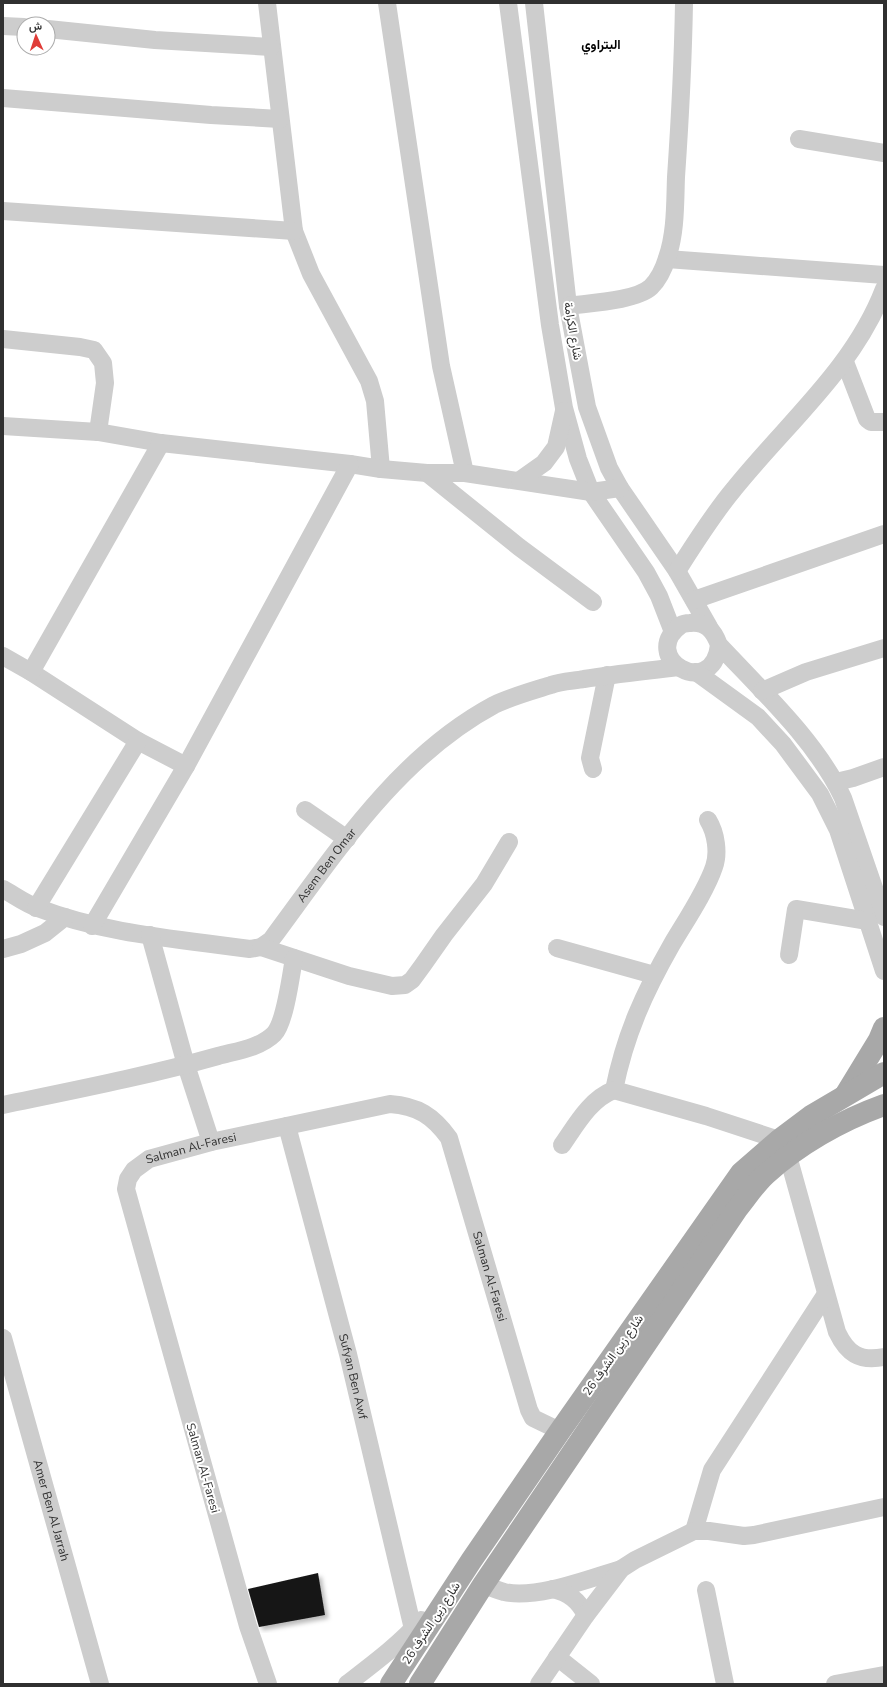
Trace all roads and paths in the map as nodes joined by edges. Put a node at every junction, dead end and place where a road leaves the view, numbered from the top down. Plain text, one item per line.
1 (267, 3) edge
2 (387, 3) edge
3 (508, 3) edge
4 (534, 3) edge
5 (684, 3) edge
6 (3, 26) edge
7 (16, 27) edge
8 (56, 30) edge
9 (271, 47) junction
10 (3, 98) edge
11 (280, 119) junction
12 (799, 138) dead end
13 (884, 152) edge
14 (3, 211) edge
15 (294, 231) junction
16 (667, 259) junction
17 (884, 275) edge
18 (884, 289) edge
19 (568, 306) junction
20 (880, 312) edge
21 (3, 339) edge
22 (845, 362) junction
23 (564, 408) junction
24 (884, 422) edge
25 (3, 426) edge
26 (98, 432) junction
27 (160, 443) junction
28 (350, 464) junction
29 (381, 469) junction
30 (427, 473) junction
31 (465, 473) junction
32 (520, 480) junction
33 (620, 488) junction
34 (591, 492) junction
35 (884, 534) edge
36 (677, 571) junction
37 (694, 600) junction
38 (593, 602) dead end
39 (709, 627) junction
40 (673, 632) junction
41 (719, 645) junction
42 (884, 648) edge
43 (668, 651) junction
44 (3, 656) edge
45 (678, 667) junction
46 (31, 672) junction
47 (696, 672) junction
48 (629, 673) junction
49 (607, 676) junction
50 (762, 691) junction
51 (138, 741) junction
52 (186, 766) junction
53 (884, 766) edge
54 (593, 769) dead end
55 (836, 782) junction
56 (305, 810) dead end
57 (708, 820) dead end
58 (347, 839) junction
59 (509, 842) dead end
60 (880, 888) edge
61 (3, 889) edge
62 (36, 908) junction
63 (65, 917) junction
64 (876, 919) edge
65 (92, 926) junction
66 (150, 936) junction
67 (261, 947) junction
68 (557, 948) dead end
69 (3, 949) edge
70 (789, 955) dead end
71 (294, 958) junction
72 (884, 971) edge
73 (654, 975) junction
74 (884, 1028) edge
75 (186, 1065) junction
76 (884, 1073) edge
77 (614, 1090) junction
78 (844, 1097) junction
79 (3, 1105) edge
80 (884, 1105) edge
81 (287, 1126) junction
82 (211, 1142) junction
83 (562, 1145) dead end
84 (784, 1148) junction
85 (826, 1294) junction
86 (3, 1338) edge
87 (884, 1357) edge
88 (560, 1431) junction
89 (884, 1507) edge
90 (694, 1531) junction
91 (471, 1561) junction
92 (621, 1569) junction
93 (483, 1585) junction
94 (552, 1589) junction
95 (706, 1590) dead end
96 (586, 1615) junction
97 (413, 1629) junction
98 (558, 1657) junction
99 (884, 1675) edge
100 (100, 1684) edge
101 (268, 1684) edge
102 (347, 1684) edge
103 (391, 1684) edge
104 (420, 1684) edge
105 (539, 1684) edge
106 (590, 1684) edge
107 (725, 1684) edge
108 (835, 1684) edge

1 - 9 street
2 - 31 street
3 - 23 street, شارع الكرامة
4 - 19 street, شارع الكرامة
5 - 16 street
6 - 7 street
8 - 9 street
9 - 11 street
10 - 11 street
11 - 15 street
12 - 13 street
14 - 15 street
15 - 29 street
16 - 17 street
16 - 19 street
18 - 20 street
19 - 33 street, شارع الكرامة
20 - 22 street
21 - 26 street
22 - 24 street
22 - 36 street
23 - 32 street
23 - 34 street, شارع الكرامة
25 - 26 street
26 - 27 street
27 - 28 street
27 - 46 street
28 - 29 street
28 - 52 street
29 - 30 street
30 - 31 street
30 - 38 street
31 - 32 street
32 - 34 street
33 - 34 street
33 - 36 street, شارع الكرامة
34 - 40 street, شارع الكرامة
35 - 37 street
36 - 37 street, شارع الكرامة
37 - 39 street, شارع الكرامة
39 - 40 street
39 - 41 street
40 - 43 street
41 - 47 street
41 - 50 street
42 - 50 street
43 - 45 street
43 - 48 street
44 - 46 street
45 - 47 street
45 - 48 street, Asem Ben Omar
46 - 51 street
47 - 64 street
48 - 49 street, Asem Ben Omar
49 - 54 street
49 - 58 street, Asem Ben Omar
50 - 55 street
51 - 52 street
51 - 62 street
52 - 65 street
53 - 55 street
55 - 60 street
56 - 58 street
57 - 73 street
58 - 67 street, Asem Ben Omar
59 - 71 street
60 - 64 street
61 - 62 street
62 - 63 street
63 - 65 street
63 - 69 street
64 - 70 street
64 - 72 street
65 - 66 street
66 - 67 street
66 - 75 street
67 - 71 street
68 - 73 street
71 - 75 street
73 - 77 street
74 - 78 main road
75 - 79 street
75 - 82 street
76 - 78 main road, شارع زين الشرف 26
77 - 83 street
77 - 84 street
78 - 84 main road, شارع زين الشرف 26
80 - 84 main road, شارع زين الشرف 26
81 - 82 street, Salman Al-Faresi
81 - 88 street, Salman Al-Faresi
81 - 97 street, Sufyan Ben Awf
82 - 101 street, Salman Al-Faresi
84 - 85 street
84 - 88 main road, شارع زين الشرف 26
84 - 93 main road, شارع زين الشرف 26
85 - 87 street
85 - 90 street
86 - 100 street, Amer Ben Al Jarrah
88 - 91 main road, شارع زين الشرف 26
89 - 90 street
90 - 92 street
91 - 97 street
91 - 103 main road, شارع زين الشرف 26
92 - 94 street
92 - 96 street
93 - 94 street
93 - 104 main road, شارع زين الشرف 26
94 - 96 street
95 - 107 street
96 - 98 street
97 - 102 street
98 - 105 street
98 - 106 street
99 - 108 street

